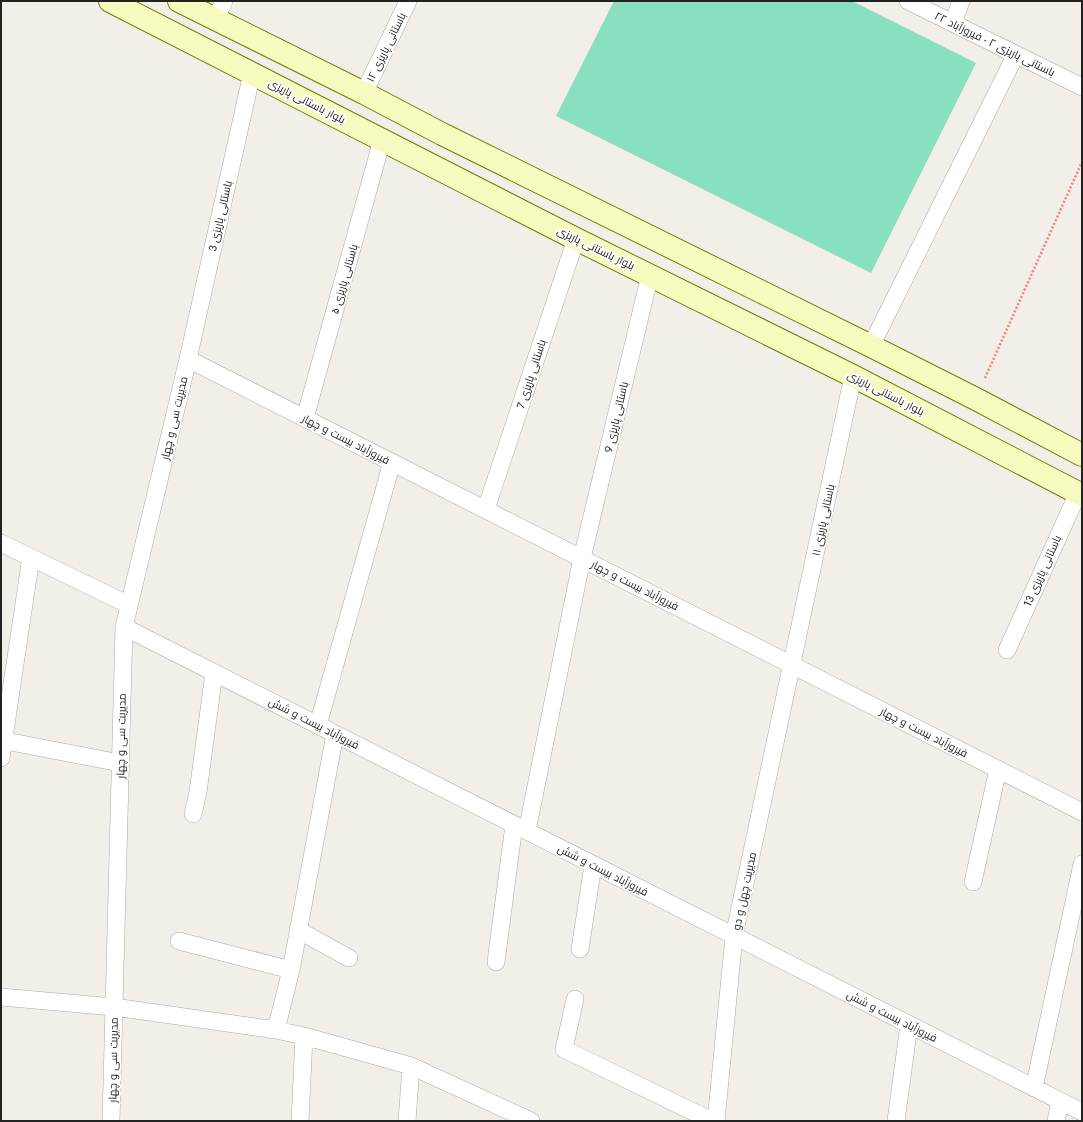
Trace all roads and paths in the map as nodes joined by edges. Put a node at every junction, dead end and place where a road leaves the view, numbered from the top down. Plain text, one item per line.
1 (110, 1) edge
2 (179, 1) edge
3 (408, 1) edge
4 (908, 1) edge
5 (961, 1) edge
6 (220, 10) edge
7 (953, 23) junction
8 (1016, 54) junction
9 (252, 74) junction
10 (1082, 87) edge
11 (364, 93) junction
12 (382, 140) junction
13 (1082, 162) edge
14 (576, 239) junction
15 (650, 275) junction
16 (871, 346) junction
17 (188, 359) junction
18 (853, 376) junction
19 (976, 399) junction
20 (305, 418) junction
21 (1082, 455) edge
22 (392, 462) junction
23 (1080, 494) edge
24 (486, 509) junction
25 (1, 543) edge
26 (31, 557) junction
27 (582, 558) junction
28 (129, 605) junction
29 (124, 627) junction
30 (1007, 650) dead end
31 (792, 665) junction
32 (214, 673) junction
33 (318, 725) junction
34 (336, 734) junction
35 (2, 740) edge
36 (1, 758) edge
37 (120, 763) junction
38 (998, 769) junction
39 (1082, 812) edge
40 (193, 814) dead end
41 (521, 828) junction
42 (1082, 864) edge
43 (593, 865) junction
44 (974, 882) dead end
45 (298, 930) junction
46 (734, 936) junction
47 (179, 941) dead end
48 (580, 949) dead end
49 (350, 958) dead end
50 (496, 962) dead end
51 (291, 970) junction
52 (1, 997) edge
53 (575, 999) dead end
54 (114, 1007) junction
55 (909, 1025) junction
56 (276, 1030) junction
57 (304, 1036) junction
58 (411, 1066) junction
59 (1034, 1088) junction
60 (1060, 1101) junction
61 (1082, 1112) edge
62 (111, 1121) edge
63 (300, 1121) edge
64 (407, 1121) edge
65 (531, 1121) edge
66 (712, 1121) edge
67 (716, 1121) edge
68 (896, 1121) edge
69 (1056, 1121) edge

1 - 9 main road, بلوار باستانی پاریزی
2 - 6 main road
3 - 11 street, باستانی پاریزی ۱۲
4 - 7 street, باستانی پاریزی ۲ - فیروزآباد ۲۲
5 - 7 street
6 - 11 main road
7 - 8 street, باستانی پاریزی ۲ - فیروزآباد ۲۲
8 - 10 street, باستانی پاریزی ۲ - فیروزآباد ۲۲
8 - 16 street
9 - 12 main road, بلوار باستانی پاریزی
9 - 17 street, باستانی پاریزی 3
11 - 16 main road
12 - 14 main road, بلوار باستانی پاریزی
12 - 20 street, باستانی پاریزی ۵
13 - 19 path
14 - 15 main road, بلوار باستانی پاریزی
14 - 24 street, باستانی پاریزی 7
15 - 18 main road, بلوار باستانی پاریزی
15 - 27 street, باستانی پاریزی 9
16 - 19 main road
17 - 20 street, فیروزآباد بیست و چهار
17 - 28 street, مدیریت سی و چهار
18 - 23 main road, بلوار باستانی پاریزی
18 - 31 street, باستانی پاریزی ۱۱
19 - 21 main road
20 - 22 street, فیروزآباد بیست و چهار
22 - 24 street, فیروزآباد بیست و چهار
22 - 33 street
23 - 30 street, باستانی پاریزی 13
24 - 27 street, فیروزآباد بیست و چهار
25 - 26 street
26 - 28 street
26 - 35 street
27 - 31 street, فیروزآباد بیست و چهار
27 - 41 street, باستانی پاریزی 9
28 - 29 street, مدیریت سی و چهار
29 - 32 street, فیروزآباد بیست و شش
29 - 37 street, مدیریت سی و چهار
31 - 38 street, فیروزآباد بیست و چهار
31 - 46 street, مدیریت چهل و دو
32 - 33 street, فیروزآباد بیست و شش
32 - 40 street
33 - 34 street, فیروزآباد بیست و شش
34 - 41 street, فیروزآباد بیست و شش
34 - 45 street
35 - 36 street
35 - 37 street
37 - 54 street, مدیریت سی و چهار
38 - 39 street, فیروزآباد بیست و چهار
38 - 44 street
41 - 43 street, فیروزآباد بیست و شش
41 - 50 street, باستانی پاریزی 9
42 - 59 street
43 - 46 street, فیروزآباد بیست و شش
43 - 48 street
45 - 49 street
45 - 51 street
46 - 55 street, فیروزآباد بیست و شش
46 - 67 street, مدیریت چهل و دو
47 - 51 street
51 - 56 street
52 - 54 street
53 - 66 street
54 - 56 street
54 - 62 street, مدیریت سی و چهار
55 - 59 street, فیروزآباد بیست و شش
55 - 68 street
56 - 57 street
57 - 58 street
57 - 63 street
58 - 64 street
58 - 65 street
59 - 60 street, فیروزآباد بیست و شش
60 - 61 street, فیروزآباد بیست و شش
60 - 69 street

